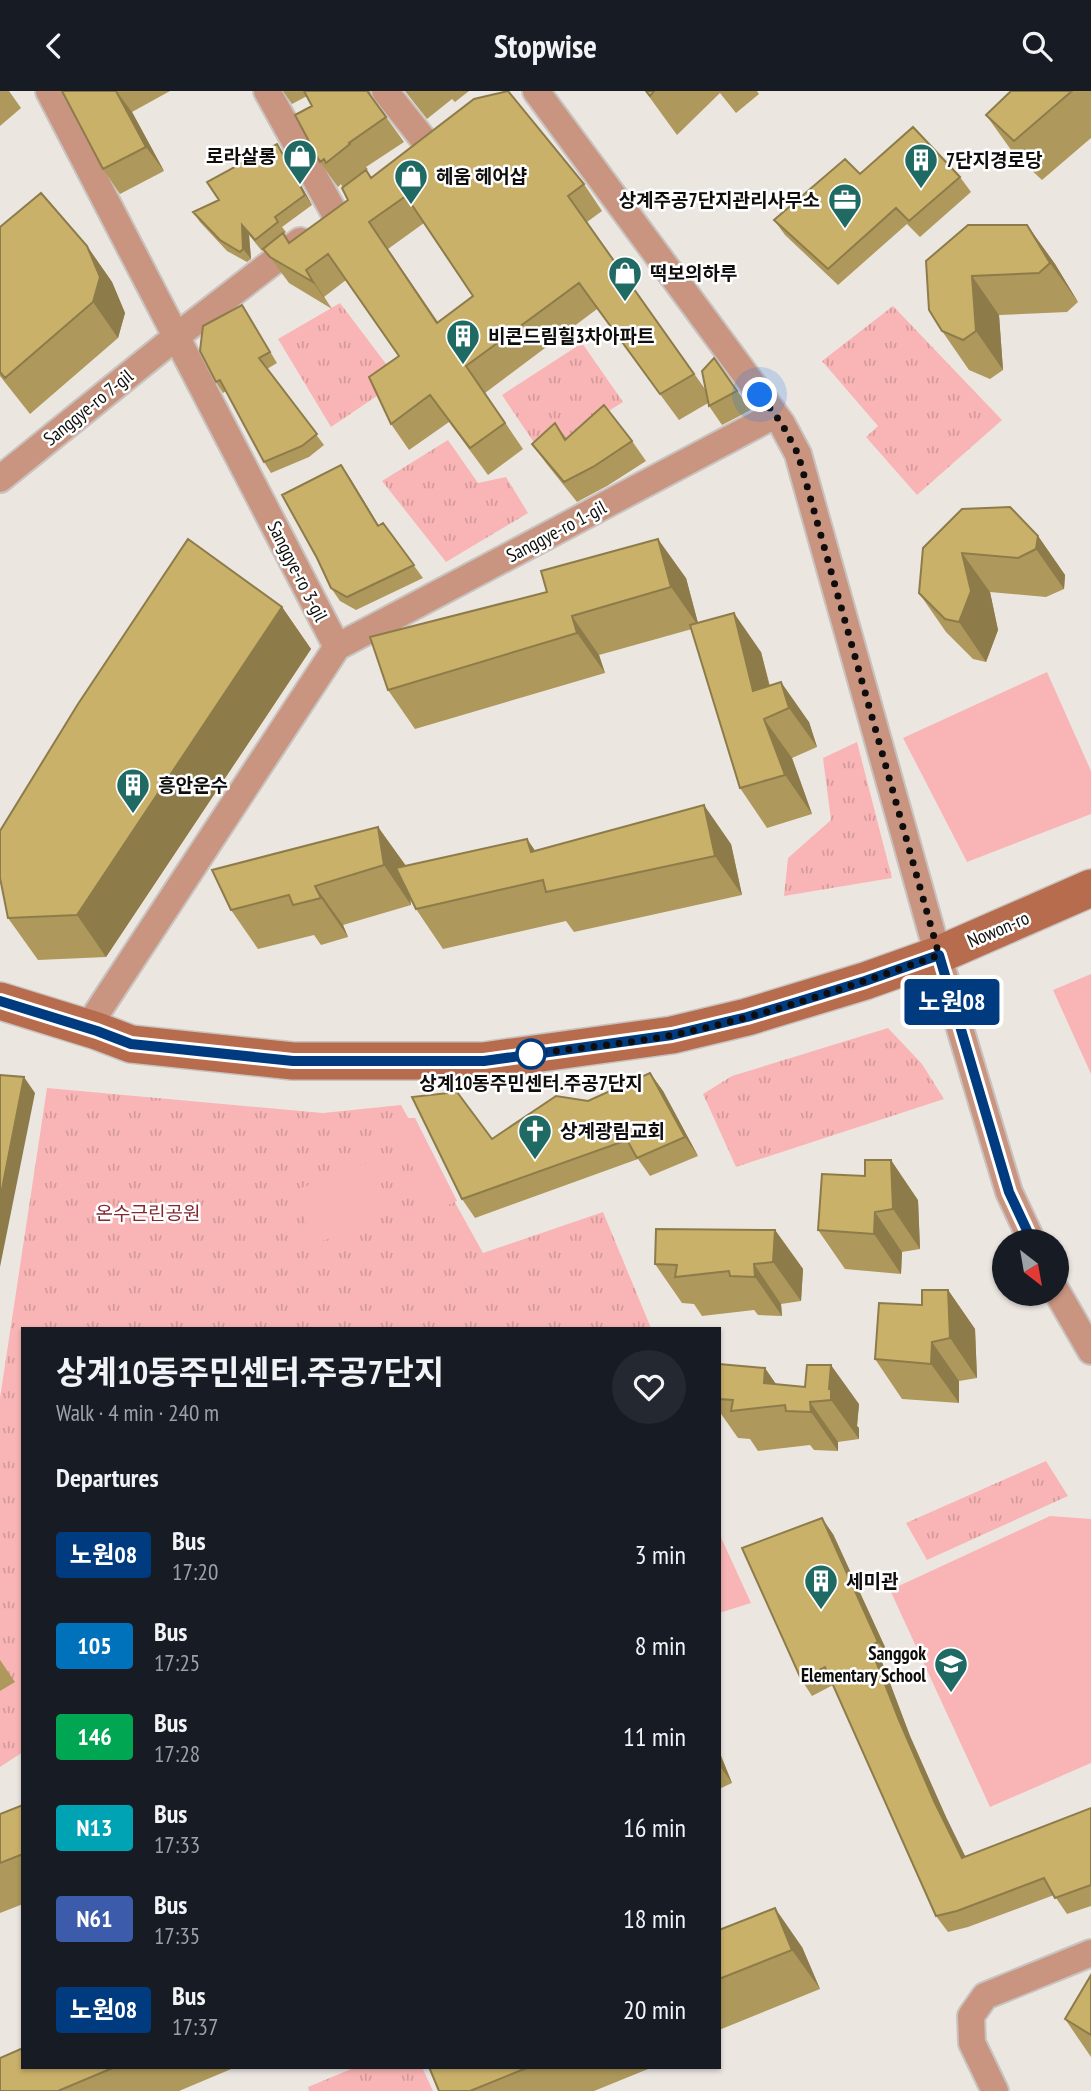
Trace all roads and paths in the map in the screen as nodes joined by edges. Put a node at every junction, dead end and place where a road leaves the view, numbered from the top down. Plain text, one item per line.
1 (49, 91) edge
2 (267, 91) edge
3 (385, 91) edge
4 (536, 91) edge
5 (426, 144) edge
6 (177, 336) junction
7 (775, 415) junction
8 (0, 479) edge
9 (337, 647) junction
10 (1091, 888) edge
11 (939, 955) junction
12 (0, 1001) edge
13 (87, 1028) junction
14 (1026, 1229) edge
15 (1065, 1306) edge
16 (1091, 1351) edge
17 (1091, 1953) edge
18 (995, 2091) edge

1 - 6 street, Sanggye-ro 3-gil
2 - 6 street
3 - 5 street
4 - 7 street
6 - 8 street, Sanggye-ro 7-gil
6 - 9 street, Sanggye-ro 3-gil
7 - 9 street, Sanggye-ro 1-gil
7 - 11 street
9 - 13 street
10 - 11 main road, Nowon-ro
11 - 13 main road, Nowon-ro
11 - 14 street
12 - 13 main road, Nowon-ro
15 - 16 street
17 - 18 street

